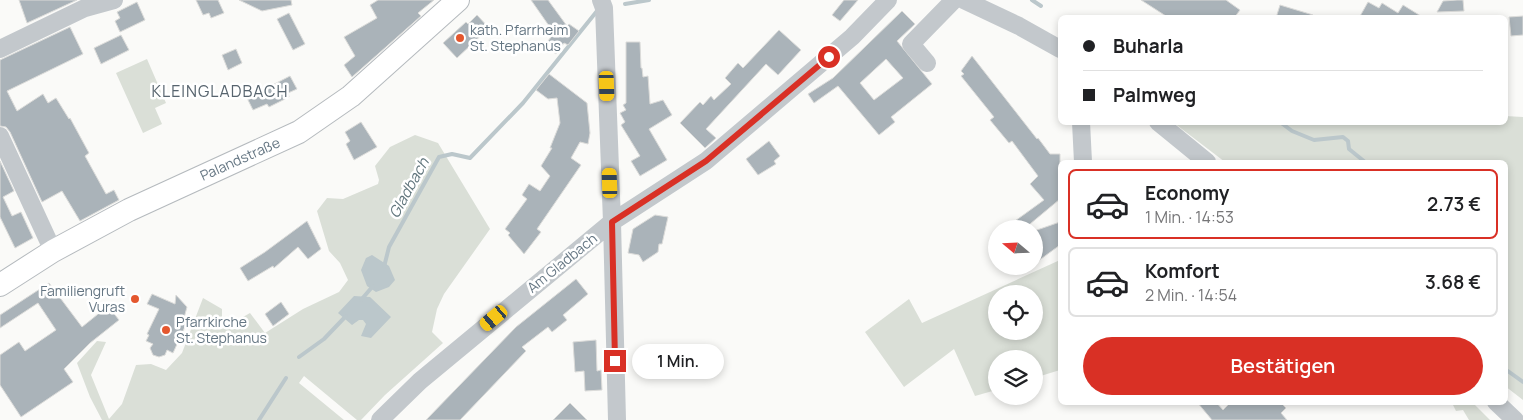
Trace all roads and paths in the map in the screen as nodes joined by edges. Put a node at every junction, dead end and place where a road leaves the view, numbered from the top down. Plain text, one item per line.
1 (114, 0) edge
2 (458, 0) edge
3 (601, 0) edge
4 (888, 0) edge
5 (954, 0) edge
6 (964, 0) edge
7 (1058, 48) edge
8 (0, 49) edge
9 (927, 63) dead end
10 (1081, 125) edge
11 (1162, 125) edge
12 (0, 136) edge
13 (1082, 160) edge
14 (1206, 160) edge
15 (612, 222) junction
16 (53, 252) junction
17 (0, 284) edge
18 (1499, 405) edge
19 (380, 420) edge
20 (617, 420) edge
21 (1515, 420) edge

1 - 8 street
2 - 16 main road, Palandstraße
3 - 15 street
4 - 15 street, Am Gladbach
5 - 9 street
6 - 7 street
10 - 13 street
11 - 14 street
12 - 16 street
15 - 19 street, Am Gladbach
15 - 20 street
16 - 17 main road, Palandstraße
18 - 21 street

